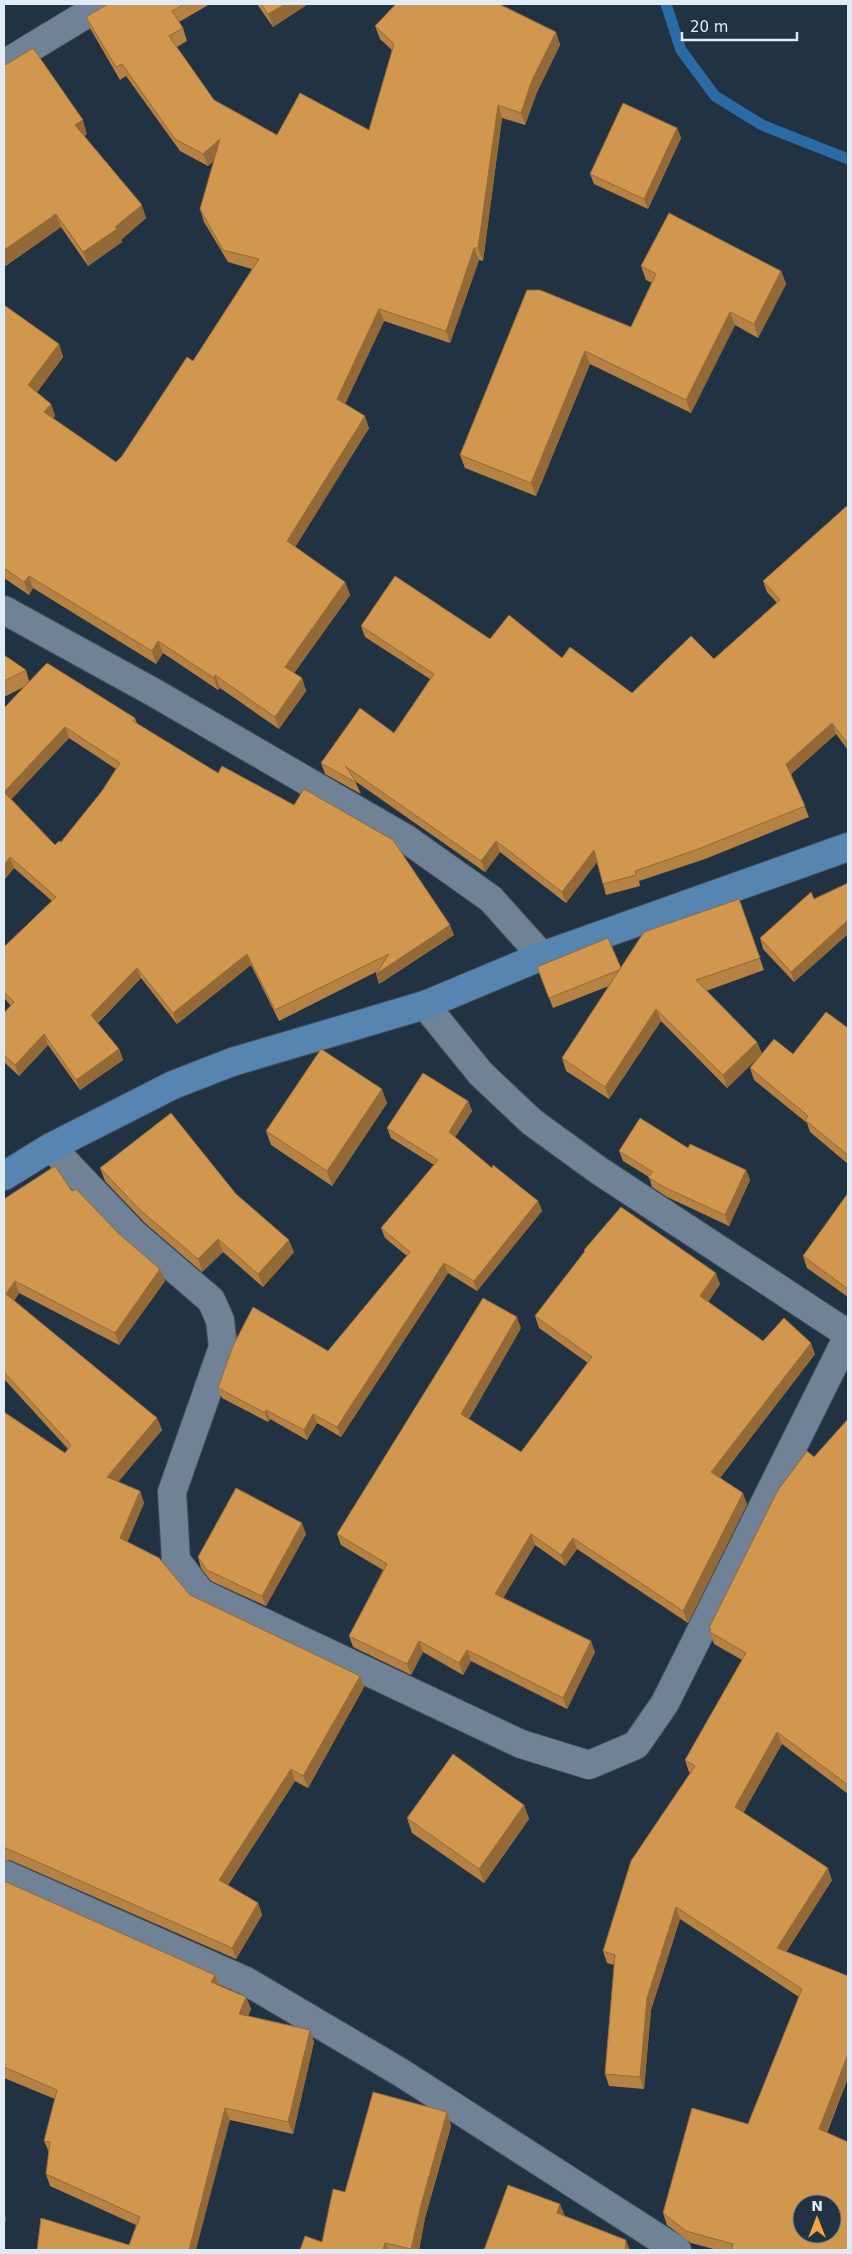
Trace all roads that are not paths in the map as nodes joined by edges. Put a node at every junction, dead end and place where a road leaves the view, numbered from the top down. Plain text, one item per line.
1 (103, 4) edge
2 (4, 64) edge
3 (4, 610) edge
4 (848, 847) edge
5 (542, 956) junction
6 (425, 1005) junction
7 (51, 1147) junction
8 (4, 1176) edge
9 (848, 1335) edge
10 (4, 1874) edge
11 (677, 2250) edge

1 - 2 street
3 - 5 street
4 - 5 main road
5 - 6 main road
6 - 7 main road
6 - 9 street
7 - 8 main road
7 - 9 street
10 - 11 street

